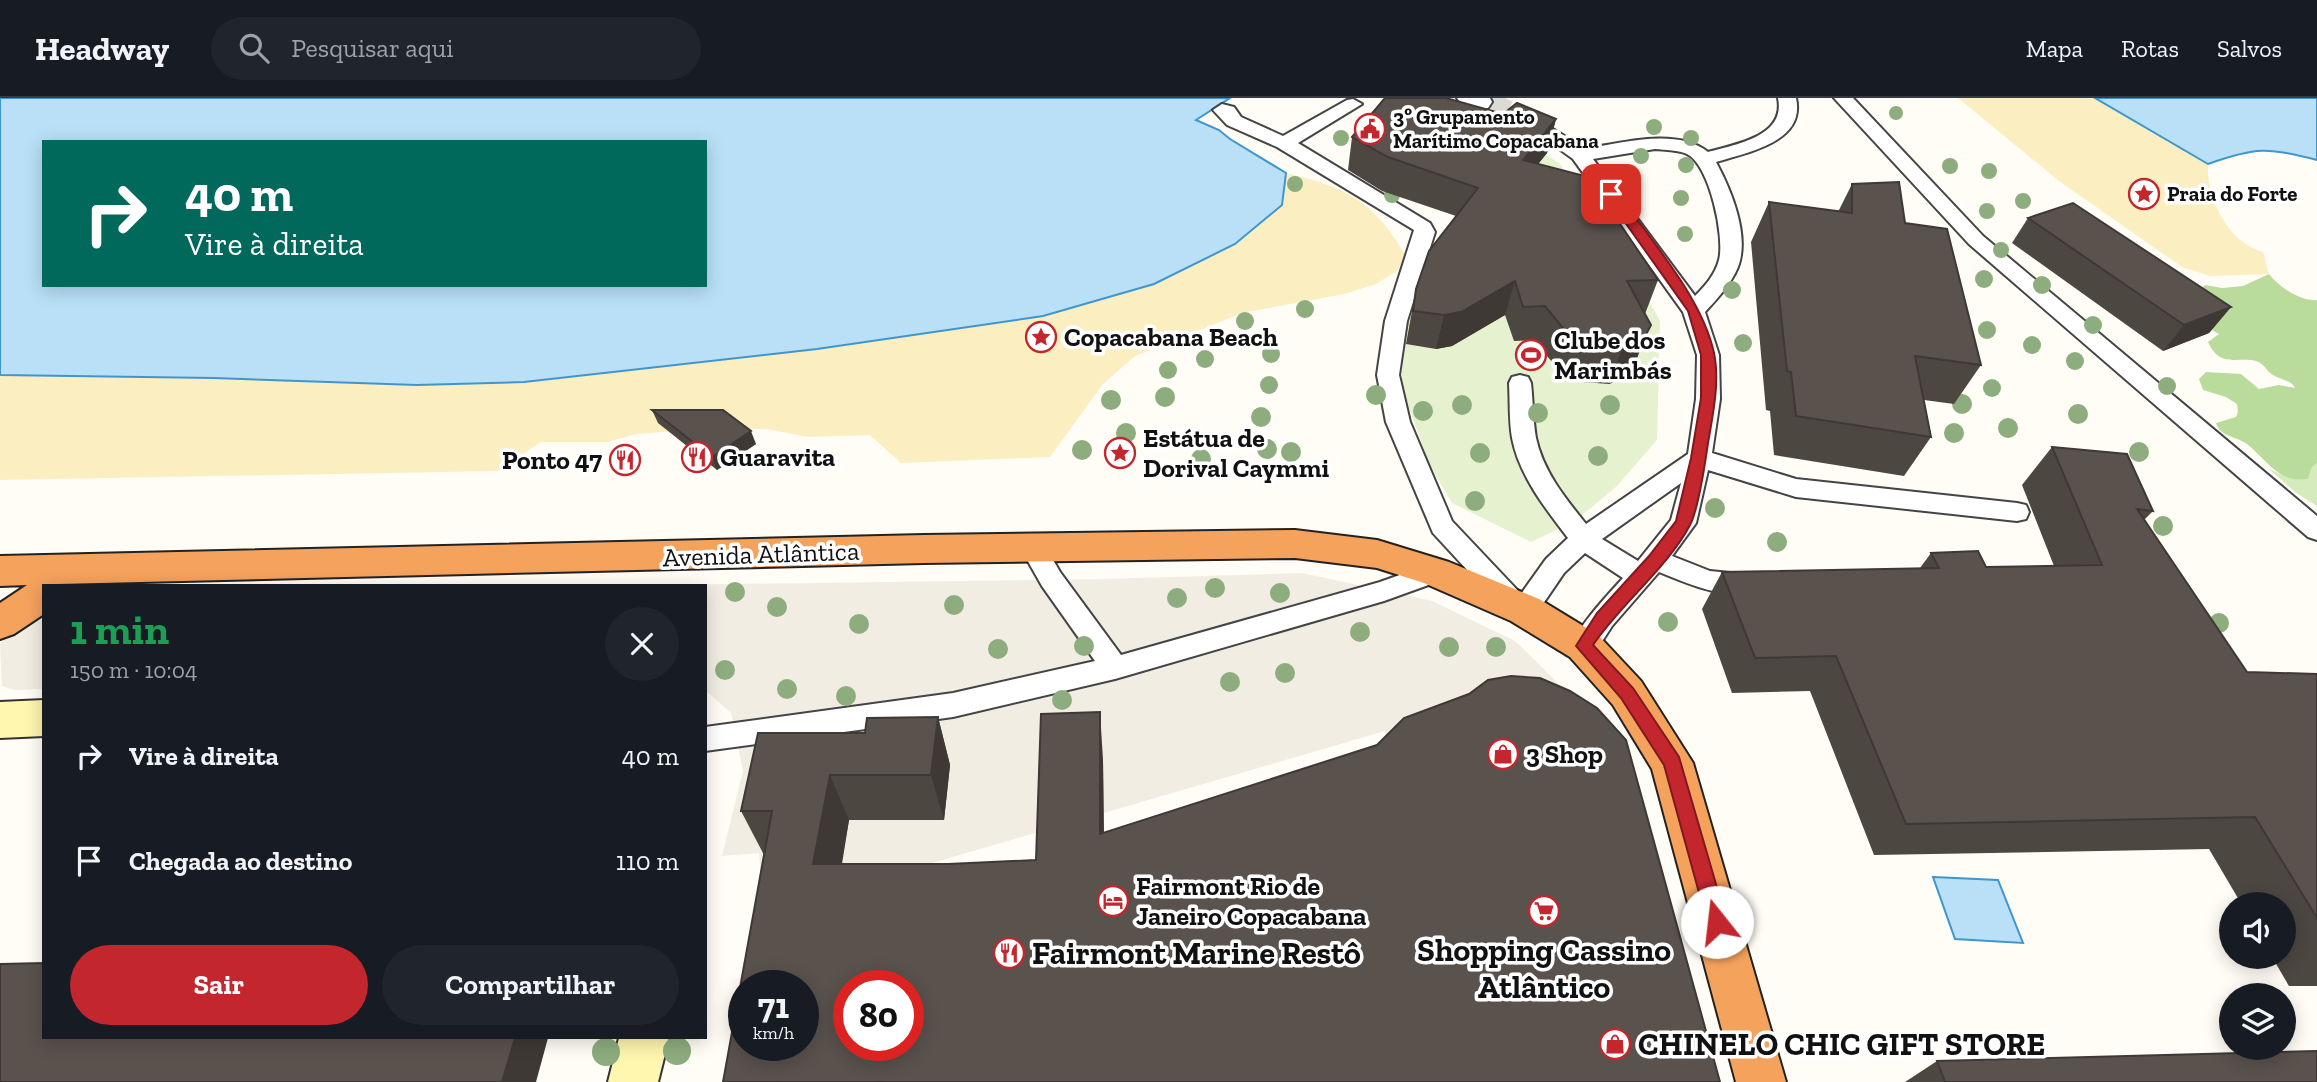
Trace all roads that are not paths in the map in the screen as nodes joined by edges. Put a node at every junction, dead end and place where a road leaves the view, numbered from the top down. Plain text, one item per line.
1 (1787, 98) edge
2 (1843, 98) edge
3 (1353, 104) dead end
4 (1222, 110) dead end
5 (1513, 118) tunnel mouth
6 (1284, 143) junction
7 (1580, 155) junction
8 (1706, 159) junction
9 (1694, 311) junction
10 (1520, 383) dead end
11 (1699, 458) junction
12 (2017, 512) dead end
13 (2313, 523) edge
14 (1583, 539) junction
15 (1034, 549) junction
16 (108, 568) junction
17 (1648, 568) junction
18 (0, 571) edge
19 (1437, 572) junction
20 (1777, 582) edge
21 (65, 584) edge
22 (42, 595) edge
23 (1519, 606) junction
24 (0, 623) edge
25 (1584, 646) junction
26 (1115, 668) junction
27 (42, 718) edge
28 (0, 720) edge
29 (707, 739) edge
30 (643, 1039) edge
31 (633, 1082) edge
32 (1761, 1082) edge

1 - 8 lane
2 - 13 lane
3 - 6 lane
4 - 6 lane
5 - 7 lane
6 - 23 lane
7 - 8 lane
7 - 9 lane
8 - 9 lane
9 - 11 lane
10 - 14 lane
11 - 12 lane
11 - 14 lane
11 - 17 lane
14 - 17 lane
14 - 23 lane
15 - 16 highway, Avenida Atlântica
15 - 19 highway, Avenida Atlântica
15 - 26 lane
16 - 18 highway, Avenida Atlântica
16 - 21 highway
17 - 20 lane
17 - 25 lane
19 - 23 highway, Avenida Atlântica
19 - 26 lane
22 - 24 highway
23 - 25 highway, Avenida Atlântica
25 - 32 highway, Avenida Atlântica
26 - 29 lane
27 - 28 main road
30 - 31 main road

